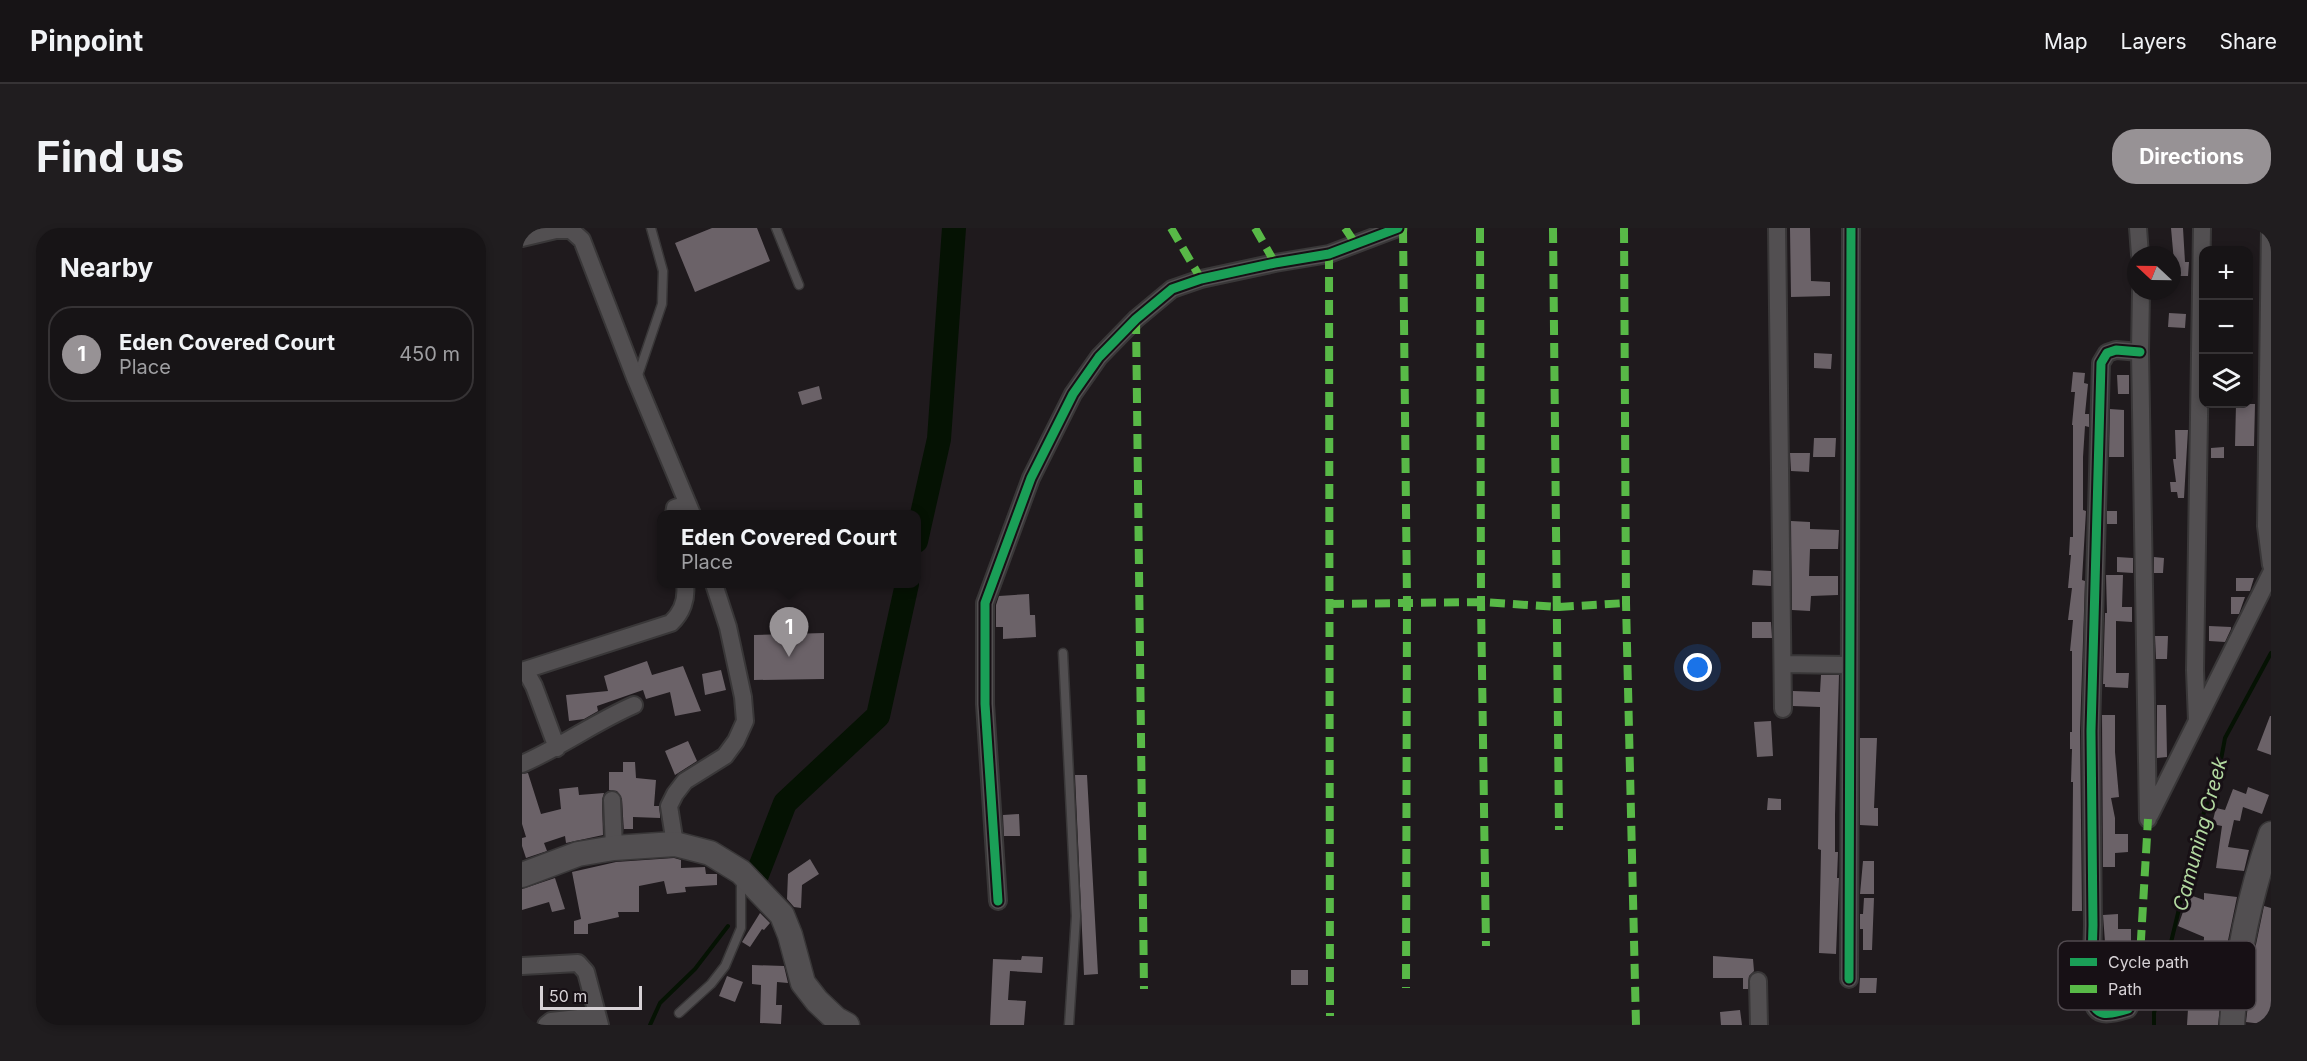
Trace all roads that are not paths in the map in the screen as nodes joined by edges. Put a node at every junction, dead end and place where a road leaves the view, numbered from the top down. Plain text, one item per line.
1 (651, 228) edge
2 (776, 228) edge
3 (1398, 228) edge
4 (1777, 228) edge
5 (1851, 228) edge
6 (2138, 228) edge
7 (2202, 228) edge
8 (2270, 228) edge
9 (522, 238) edge
10 (2139, 246) edge
11 (798, 285) dead end
12 (2141, 300) edge
13 (2140, 352) junction
14 (636, 380) junction
15 (690, 509) edge
16 (675, 510) edge
17 (2271, 565) edge
18 (2271, 573) edge
19 (685, 588) edge
20 (715, 588) edge
21 (1063, 653) dead end
22 (1784, 664) junction
23 (1848, 665) junction
24 (523, 671) edge
25 (634, 705) dead end
26 (1783, 710) dead end
27 (2197, 721) junction
28 (557, 748) junction
29 (522, 764) edge
30 (612, 800) dead end
31 (2271, 834) edge
32 (675, 844) junction
33 (614, 848) junction
34 (523, 870) edge
35 (741, 872) junction
36 (998, 901) dead end
37 (2092, 941) edge
38 (2242, 941) edge
39 (522, 966) edge
40 (1849, 979) dead end
41 (1758, 981) dead end
42 (2096, 1010) edge
43 (2124, 1010) edge
44 (2233, 1010) edge
45 (679, 1014) dead end
46 (599, 1020) edge
47 (546, 1025) edge
48 (847, 1025) edge
49 (1069, 1025) edge
50 (1758, 1025) edge
51 (2232, 1025) edge

1 - 14 lane
2 - 11 lane
3 - 36 street
4 - 22 street
5 - 23 street
6 - 10 street
7 - 27 street
8 - 17 street
9 - 14 street
12 - 13 street
13 - 27 street
13 - 37 street
14 - 15 street
15 - 16 street
18 - 27 street
19 - 24 street
20 - 32 street
21 - 49 lane
22 - 23 street
22 - 26 street
23 - 40 street
24 - 28 street
25 - 28 street
28 - 29 street
30 - 33 street
31 - 38 street
32 - 33 street
32 - 35 street
33 - 34 street
35 - 45 lane
35 - 48 street
39 - 46 street
41 - 50 street
42 - 43 street
44 - 51 street
46 - 47 street

